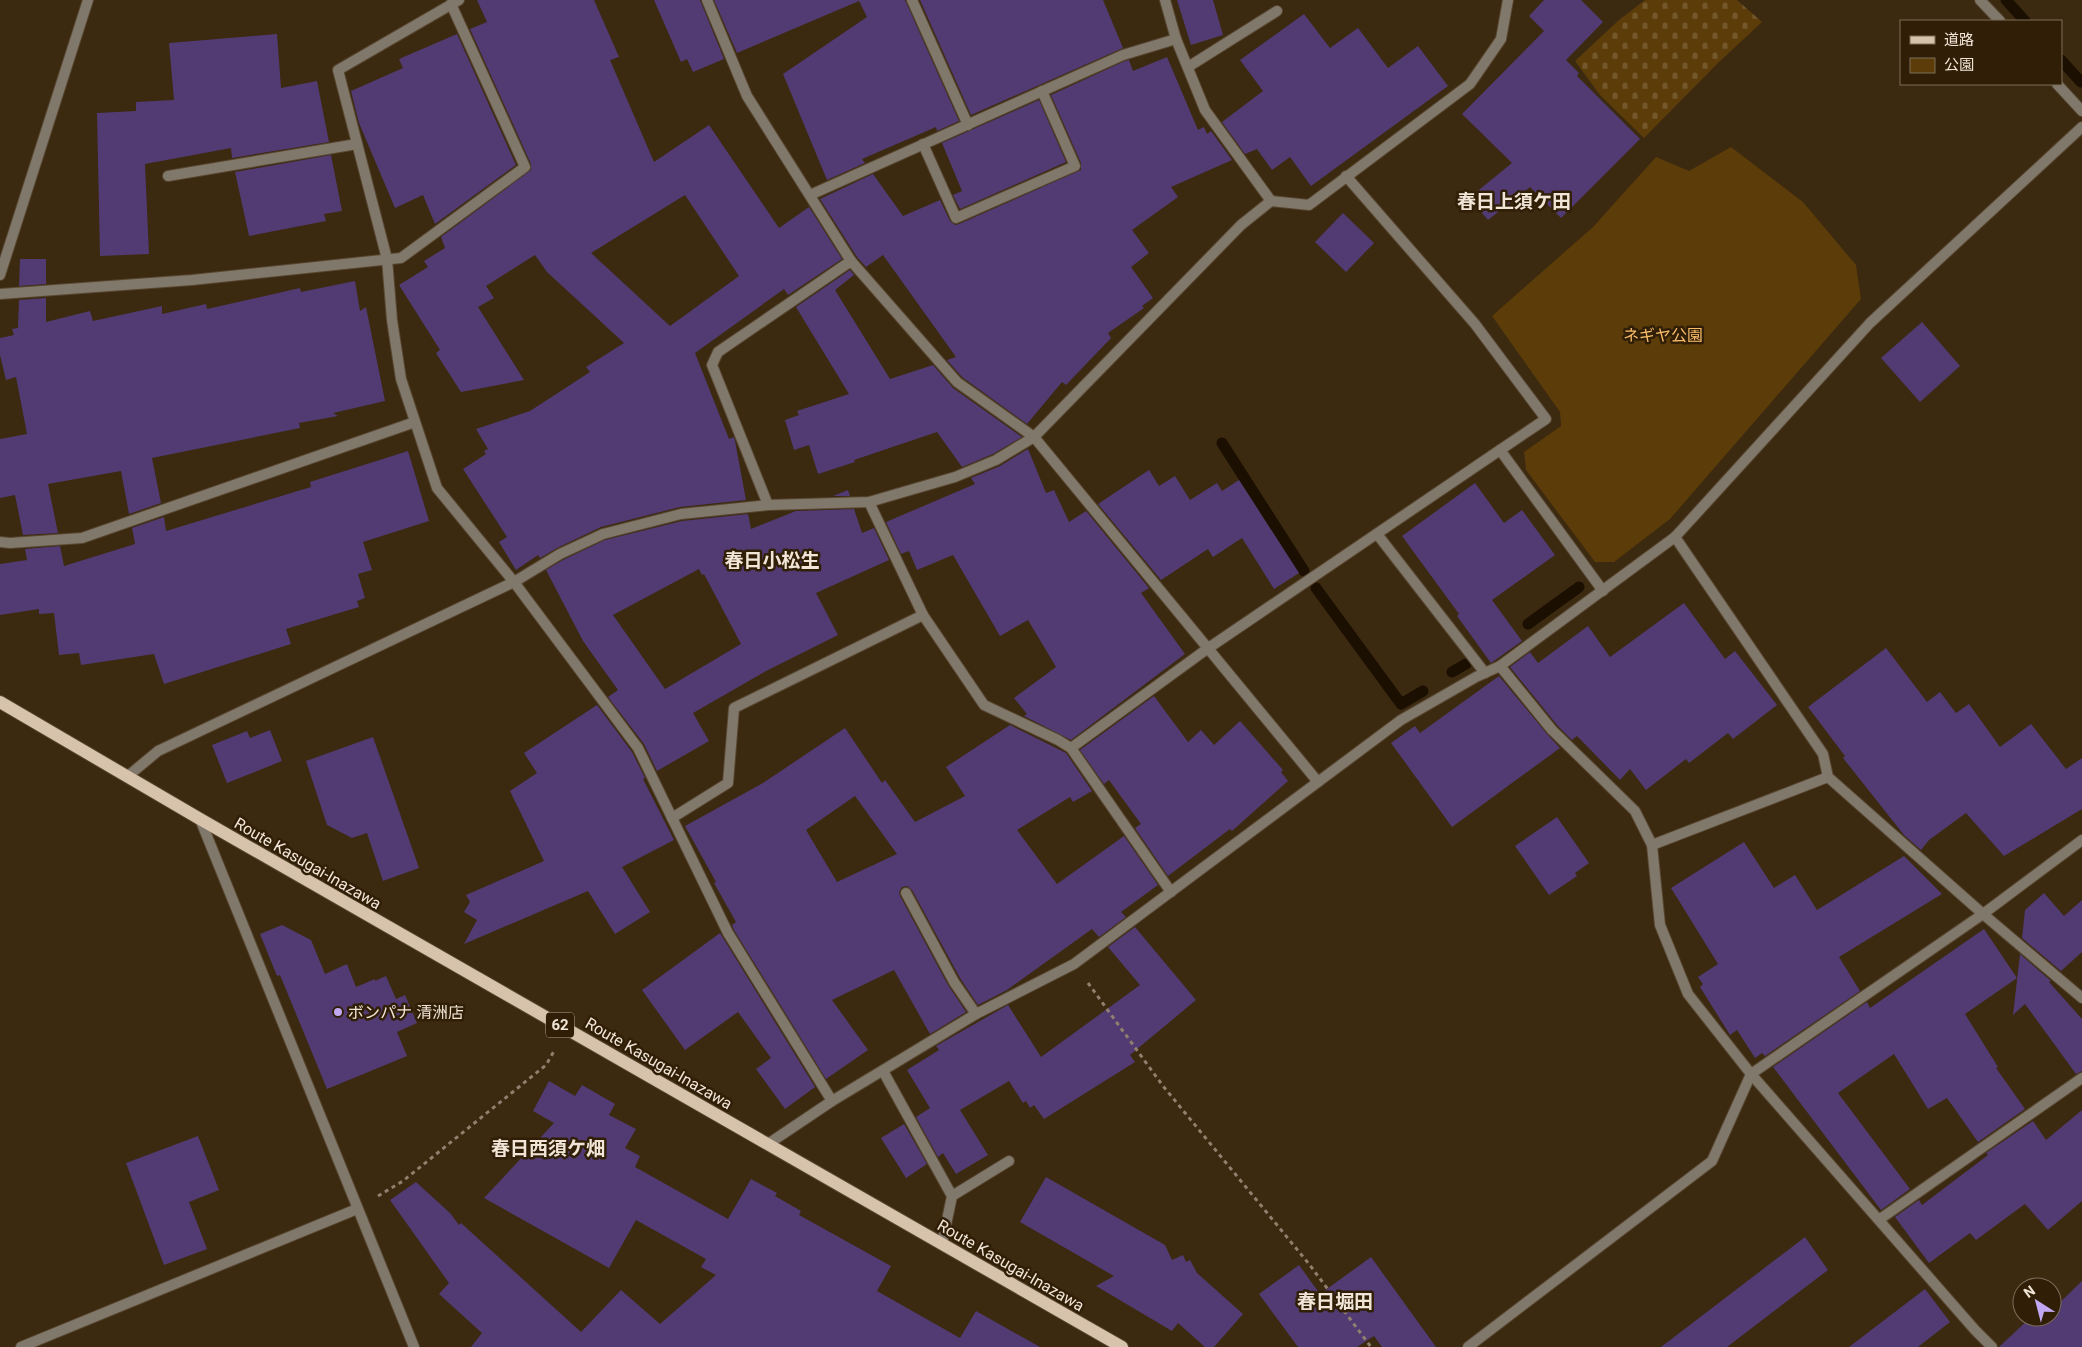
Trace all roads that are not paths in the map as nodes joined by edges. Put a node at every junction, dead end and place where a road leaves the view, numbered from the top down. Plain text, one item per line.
1 (88, 0) edge
2 (707, 0) edge
3 (912, 0) edge
4 (1165, 0) edge
5 (1508, 0) edge
6 (1980, 0) edge
7 (455, 2) edge
8 (1277, 11) dead end
9 (1999, 20) edge
10 (1176, 38) junction
11 (1188, 67) junction
12 (2058, 85) edge
13 (1042, 92) junction
14 (2082, 111) edge
15 (968, 125) junction
16 (2082, 127) edge
17 (357, 144) junction
18 (923, 144) junction
19 (168, 176) dead end
20 (1346, 176) junction
21 (810, 195) junction
22 (1270, 201) junction
23 (387, 259) junction
24 (851, 261) junction
25 (0, 275) edge
26 (0, 294) edge
27 (415, 422) junction
28 (1034, 437) junction
29 (1500, 450) junction
30 (869, 502) junction
31 (768, 504) junction
32 (1377, 534) junction
33 (1675, 537) junction
34 (0, 542) edge
35 (514, 582) junction
36 (1603, 591) junction
37 (923, 615) junction
38 (1207, 649) junction
39 (1500, 666) junction
40 (1485, 673) junction
41 (0, 702) edge
42 (1071, 748) junction
43 (128, 776) junction
44 (1828, 777) junction
45 (1318, 782) junction
46 (672, 818) junction
47 (200, 820) junction
48 (2082, 840) edge
49 (1652, 845) junction
50 (1171, 892) junction
51 (906, 893) dead end
52 (1983, 914) junction
53 (2082, 998) edge
54 (976, 1014) junction
55 (883, 1071) junction
56 (1751, 1074) junction
57 (2082, 1078) edge
58 (832, 1101) junction
59 (768, 1144) junction
60 (1009, 1161) dead end
61 (952, 1196) junction
62 (357, 1209) junction
63 (1880, 1219) junction
64 (942, 1244) junction
65 (21, 1347) edge
66 (414, 1347) edge
67 (1122, 1347) edge
68 (1468, 1347) edge
69 (1992, 1347) edge

1 - 25 street
2 - 21 street
3 - 15 street
4 - 10 street
5 - 20 street
6 - 9 street
7 - 17 street
7 - 23 street
8 - 11 street
10 - 11 street
10 - 13 street
11 - 22 street
12 - 14 street
13 - 15 street
13 - 18 street
15 - 18 street
16 - 33 street
17 - 19 street
17 - 23 street
18 - 21 street
20 - 22 street
20 - 29 street
21 - 24 street
22 - 28 street
23 - 26 street
23 - 27 street
24 - 28 street
24 - 31 street
27 - 34 street
27 - 35 street
28 - 30 street
28 - 38 street
29 - 32 street
29 - 36 street
30 - 31 street
30 - 37 street
31 - 35 street
32 - 38 street
32 - 40 street
33 - 36 street
33 - 44 street
35 - 43 street
35 - 46 street
36 - 39 street
37 - 42 street
37 - 46 street
38 - 42 street
38 - 45 street
39 - 40 street
39 - 49 street
40 - 45 street
41 - 43 main road, Route Kasugai-Inazawa / 62
42 - 50 street
43 - 47 main road, Route Kasugai-Inazawa / 62
44 - 49 street
44 - 52 street
45 - 50 street
46 - 58 street
47 - 59 main road, Route Kasugai-Inazawa / 62
47 - 62 street
48 - 52 street
49 - 56 street
50 - 54 street
51 - 54 street
52 - 53 street
52 - 56 street
54 - 55 street
55 - 58 street
55 - 61 street
56 - 63 street
56 - 68 street
57 - 63 street
58 - 59 street
59 - 64 main road, Route Kasugai-Inazawa / 62
60 - 61 street
61 - 64 street
62 - 65 street
62 - 66 street
63 - 69 street
64 - 67 main road, Route Kasugai-Inazawa / 62

